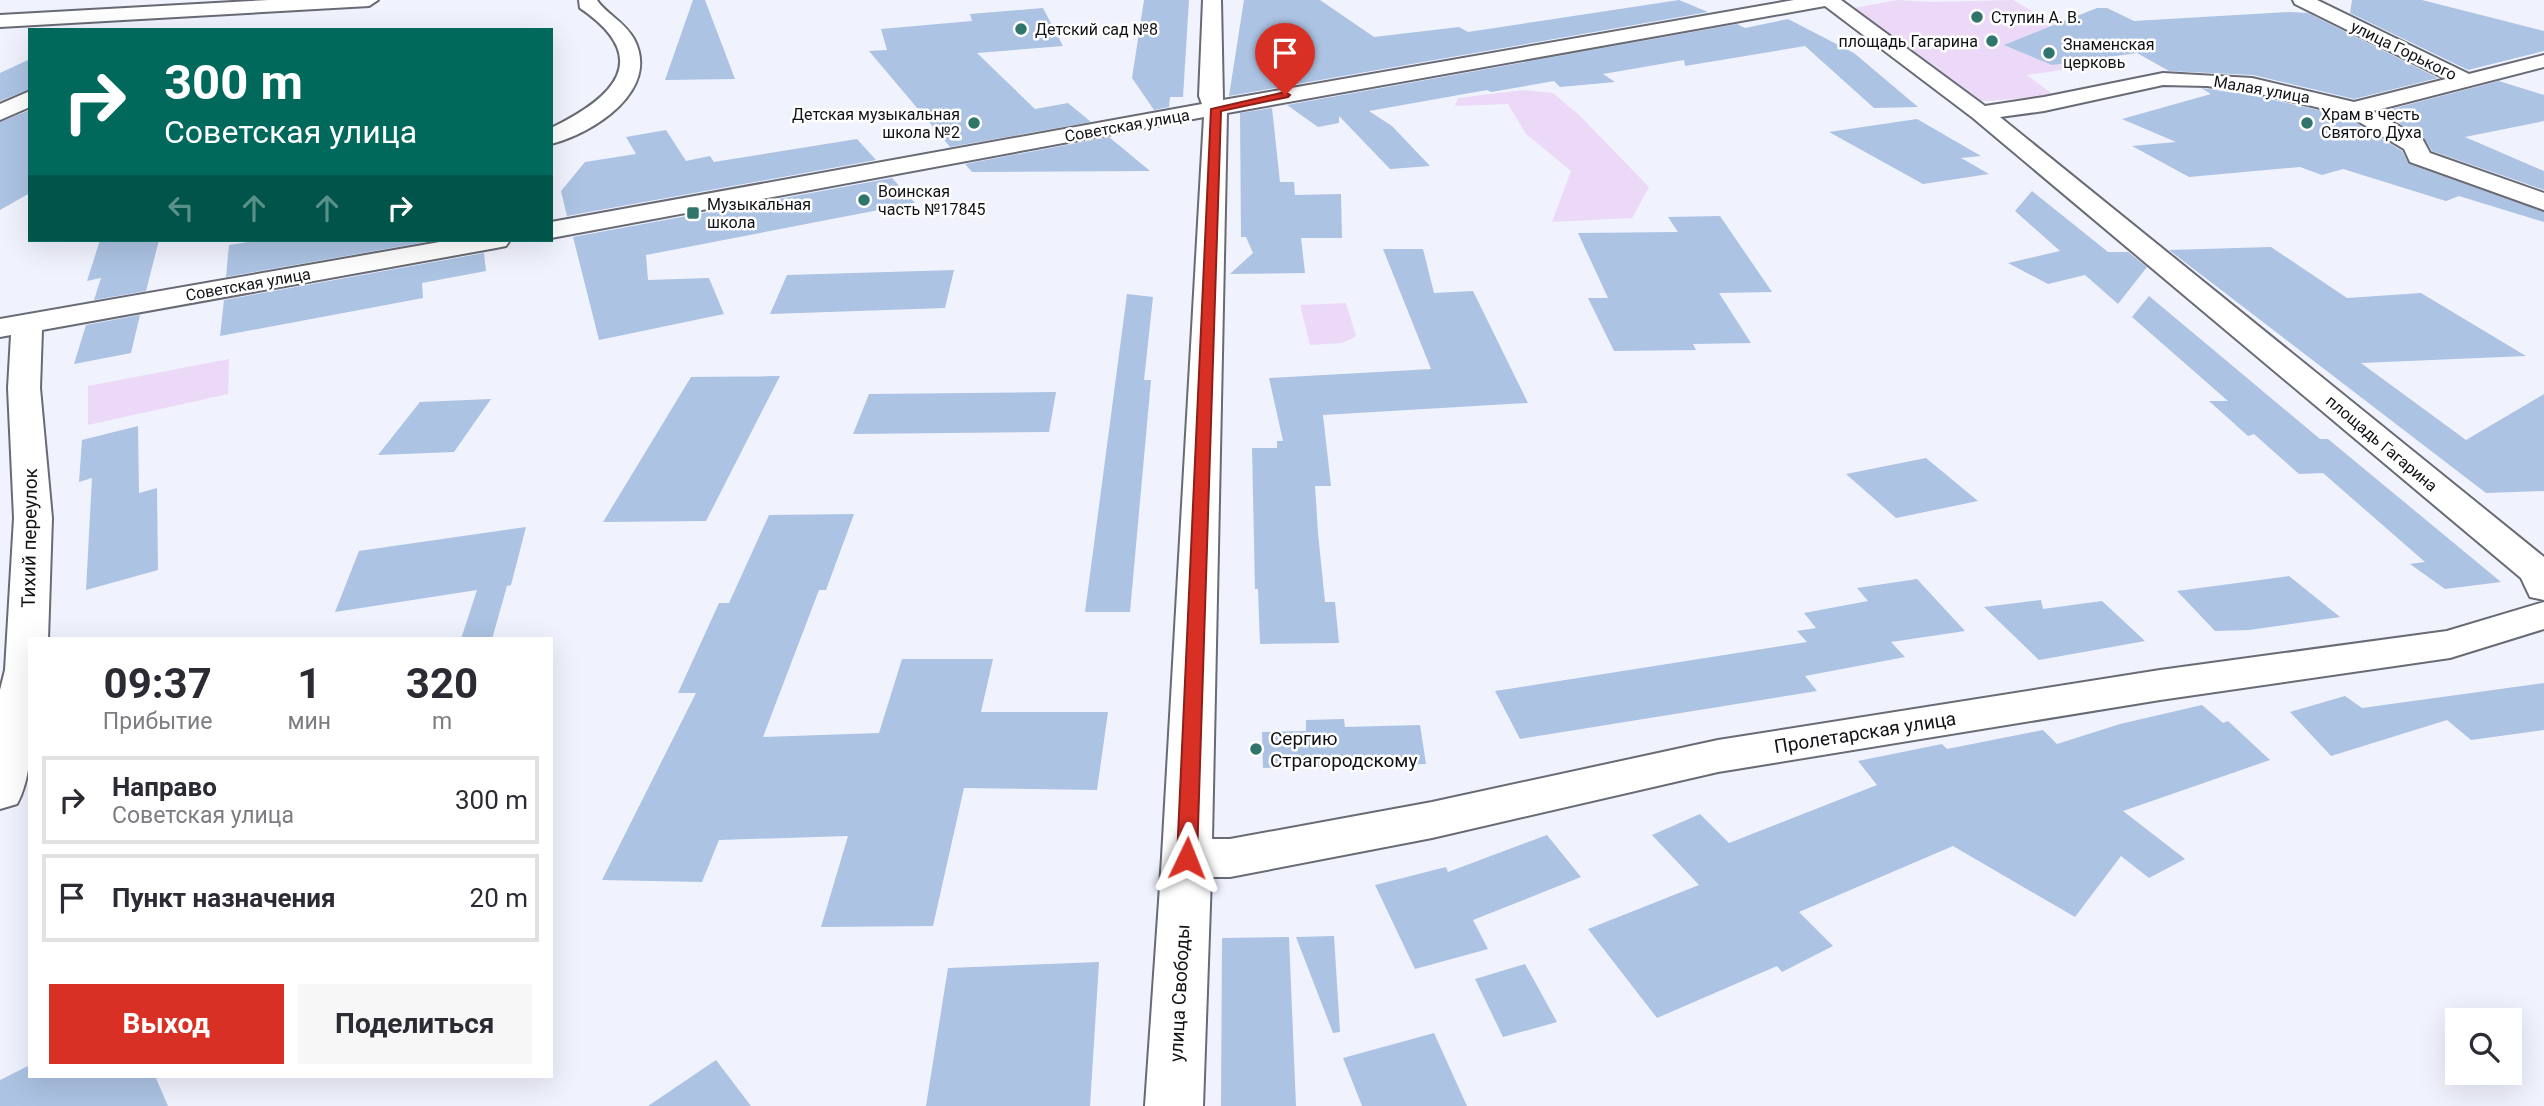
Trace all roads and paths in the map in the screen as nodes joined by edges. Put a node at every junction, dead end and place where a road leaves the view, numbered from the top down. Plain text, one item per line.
1 (227, 0) edge
2 (369, 0) edge
3 (588, 0) edge
4 (1212, 0) edge
5 (1828, 0) edge
6 (2302, 0) edge
7 (208, 9) junction
8 (0, 21) edge
9 (171, 28) edge
10 (2544, 61) edge
11 (2469, 82) junction
12 (28, 99) edge
13 (1216, 109) junction
14 (2354, 109) junction
15 (0, 113) edge
16 (1981, 113) junction
17 (553, 136) edge
18 (2544, 202) edge
19 (553, 230) edge
20 (485, 242) edge
21 (14, 326) edge
22 (2542, 592) edge
23 (0, 792) edge
24 (1187, 858) junction
25 (1174, 1106) edge

1 - 7 street
2 - 7 street
3 - 17 street
4 - 13 street, улица Свободы
5 - 13 street, Советская улица
5 - 16 street, площадь Гагарина
6 - 11 street, улица Горького
7 - 8 street
7 - 9 street
10 - 11 street
11 - 14 street
12 - 15 street
13 - 19 street, Советская улица
13 - 24 street, улица Свободы
14 - 16 street, Малая улица
14 - 18 street, Малая улица
16 - 22 street, площадь Гагарина
20 - 21 street, Советская улица
21 - 23 street, Тихий переулок
22 - 24 street, Пролетарская улица
24 - 25 street, улица Свободы

